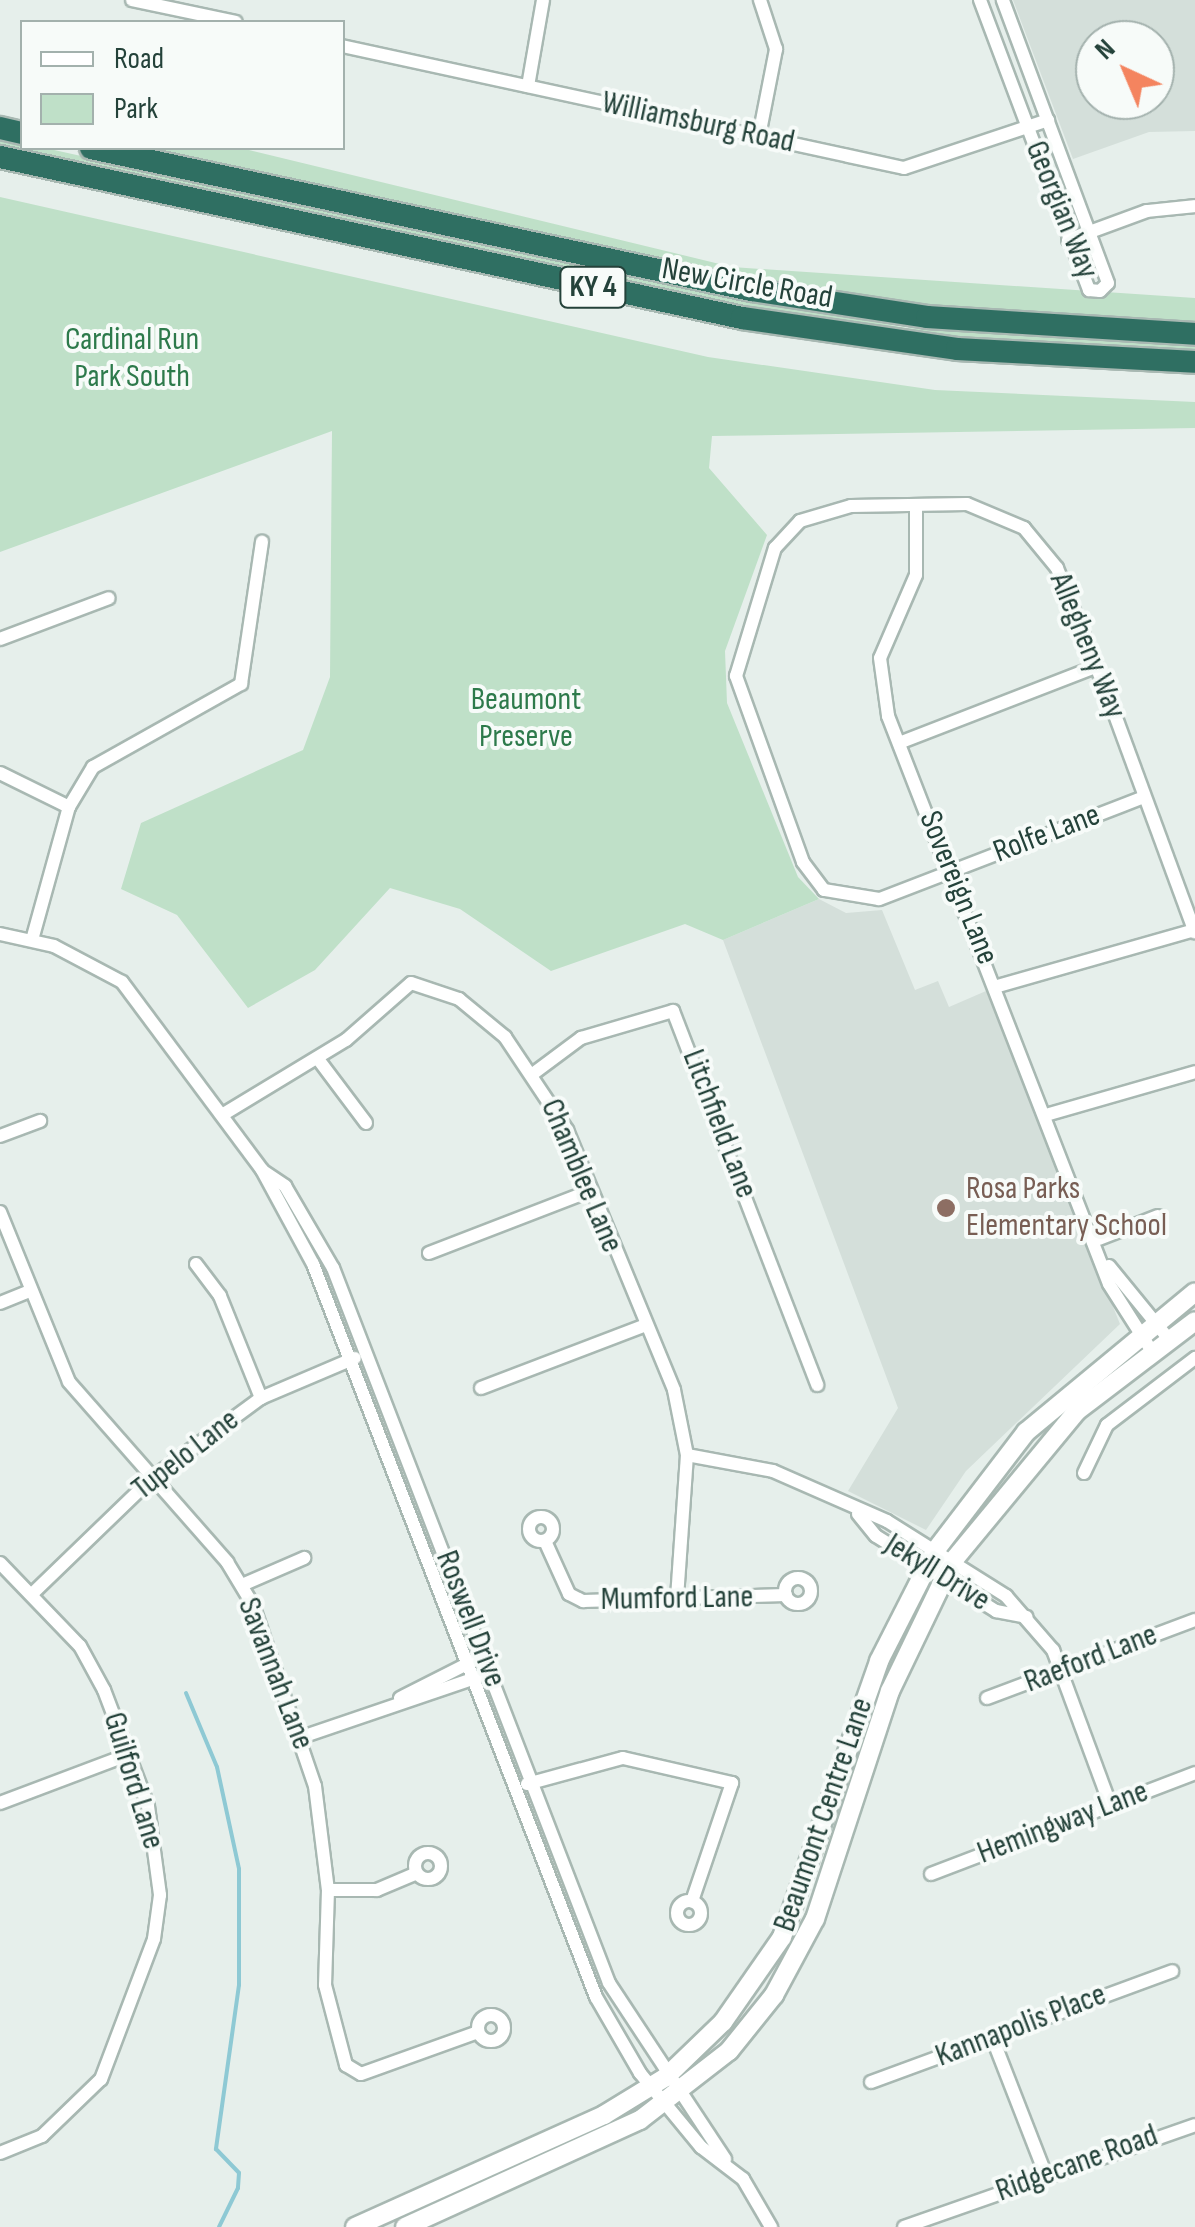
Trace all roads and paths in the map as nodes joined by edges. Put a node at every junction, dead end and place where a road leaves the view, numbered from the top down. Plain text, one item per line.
1 (132, 0) edge
2 (543, 0) edge
3 (760, 0) edge
4 (980, 0) edge
5 (1002, 0) edge
6 (227, 20) edge
7 (345, 47) edge
8 (528, 86) junction
9 (1048, 120) junction
10 (1028, 128) junction
11 (759, 136) junction
12 (100, 150) edge
13 (0, 157) edge
14 (1195, 206) edge
15 (1090, 232) junction
16 (1068, 240) junction
17 (1195, 334) edge
18 (1195, 362) edge
19 (916, 504) junction
20 (262, 542) dead end
21 (108, 598) dead end
22 (0, 639) edge
23 (1094, 667) junction
24 (900, 742) junction
25 (0, 772) edge
26 (1144, 797) junction
27 (68, 807) junction
28 (951, 872) junction
29 (1194, 932) edge
30 (0, 934) edge
31 (32, 940) junction
32 (998, 986) junction
33 (318, 1060) junction
34 (534, 1072) junction
35 (1195, 1072) edge
36 (1049, 1114) junction
37 (222, 1115) junction
38 (40, 1122) dead end
39 (366, 1123) dead end
40 (0, 1136) edge
41 (262, 1170) junction
42 (590, 1192) junction
43 (0, 1212) edge
44 (1158, 1216) dead end
45 (1099, 1239) junction
46 (429, 1253) dead end
47 (196, 1264) dead end
48 (30, 1291) junction
49 (1195, 1292) edge
50 (0, 1303) edge
51 (1195, 1321) edge
52 (643, 1326) junction
53 (1147, 1326) junction
54 (1168, 1338) junction
55 (1151, 1350) junction
56 (367, 1354) junction
57 (1195, 1358) edge
58 (351, 1360) junction
59 (817, 1386) dead end
60 (481, 1388) dead end
61 (261, 1398) junction
62 (686, 1456) junction
63 (1084, 1473) dead end
64 (152, 1478) junction
65 (545, 1541) dead end
66 (304, 1558) dead end
67 (930, 1559) junction
68 (0, 1562) edge
69 (948, 1570) junction
70 (242, 1585) junction
71 (32, 1594) junction
72 (786, 1595) dead end
73 (677, 1598) junction
74 (1195, 1620) edge
75 (484, 1656) junction
76 (467, 1663) junction
77 (1061, 1670) junction
78 (490, 1672) junction
79 (473, 1679) junction
80 (987, 1698) dead end
81 (398, 1700) junction
82 (302, 1736) junction
83 (127, 1754) junction
84 (1195, 1772) edge
85 (533, 1782) junction
86 (516, 1789) junction
87 (0, 1802) edge
88 (1110, 1804) junction
89 (417, 1873) dead end
90 (931, 1874) dead end
91 (328, 1890) junction
92 (692, 1902) dead end
93 (1172, 1971) dead end
94 (478, 2032) dead end
95 (992, 2038) junction
96 (659, 2082) junction
97 (870, 2082) dead end
98 (672, 2100) junction
99 (1195, 2124) edge
100 (0, 2154) edge
101 (1045, 2174) junction
102 (355, 2227) edge
103 (405, 2227) edge
104 (772, 2227) edge
105 (904, 2227) edge

1 - 6 street
2 - 8 street
3 - 11 street
4 - 10 street, Georgian Way
5 - 9 street, Georgian Way
7 - 8 street, Williamsburg Road
8 - 11 street, Williamsburg Road
9 - 10 street, Williamsburg Road
9 - 15 street, Georgian Way
10 - 11 street, Williamsburg Road
10 - 16 street, Georgian Way
12 - 17 highway, New Circle Road / KY 4
13 - 18 highway, New Circle Road / KY 4
14 - 15 street
15 - 16 street
15 - 16 street, Georgian Way
19 - 23 street, Allegheny Way
19 - 24 street, Sovereign Lane
19 - 28 street, Allegheny Way
20 - 27 street
21 - 22 street
23 - 24 street
23 - 26 street, Allegheny Way
24 - 28 street, Sovereign Lane
25 - 27 street
26 - 28 street, Rolfe Lane
26 - 29 street, Allegheny Way
27 - 31 street
28 - 32 street, Sovereign Lane
29 - 32 street
30 - 31 street, Roswell Drive
31 - 37 street, Roswell Drive
32 - 36 street, Sovereign Lane
33 - 34 street, Chamblee Lane
33 - 37 street, Chamblee Lane
33 - 39 street
34 - 42 street, Chamblee Lane
34 - 59 street, Litchfield Lane
35 - 36 street
36 - 45 street, Sovereign Lane
37 - 41 street, Roswell Drive
38 - 40 street
41 - 56 street, Roswell Drive
41 - 58 street, Roswell Drive
42 - 46 street
42 - 52 street, Chamblee Lane
43 - 48 street, Savannah Lane
44 - 45 street
45 - 53 street, Sovereign Lane
47 - 61 street
48 - 50 street
48 - 64 street, Savannah Lane
49 - 53 street, Beaumont Centre Lane
51 - 54 street, Beaumont Centre Lane
52 - 60 street
52 - 62 street, Chamblee Lane
53 - 54 street, Sovereign Lane
53 - 55 street, Sovereign Lane
53 - 67 street, Beaumont Centre Lane
54 - 55 street, Beaumont Centre Lane
55 - 69 street, Beaumont Centre Lane
56 - 58 street, Tupelo Lane
56 - 75 street, Roswell Drive
57 - 63 street
58 - 61 street, Tupelo Lane
58 - 76 street, Roswell Drive
61 - 64 street, Tupelo Lane
62 - 67 street, Jekyll Drive
62 - 73 street, Chamblee Lane
64 - 70 street, Savannah Lane
64 - 71 street, Tupelo Lane
65 - 73 street, Mumford Lane
66 - 70 street
67 - 69 street, Jekyll Drive
67 - 96 street, Beaumont Centre Lane
68 - 71 street, Guilford Lane
69 - 77 street, Jekyll Drive
69 - 98 street, Beaumont Centre Lane
70 - 82 street, Savannah Lane
71 - 83 street, Guilford Lane
72 - 73 street, Mumford Lane
74 - 77 street, Raeford Lane
75 - 76 street
75 - 78 street, Roswell Drive
76 - 79 street, Roswell Drive
76 - 81 street
77 - 80 street, Raeford Lane
77 - 88 street, Jekyll Drive
78 - 79 street
78 - 85 street, Roswell Drive
79 - 81 street
79 - 86 street, Roswell Drive
81 - 82 street
82 - 91 street, Savannah Lane
83 - 87 street
83 - 100 street, Guilford Lane
84 - 88 street, Hemingway Lane
85 - 86 street
85 - 92 street
85 - 96 street, Roswell Drive
86 - 96 street, Roswell Drive
88 - 90 street, Hemingway Lane
89 - 91 street
91 - 94 street, Savannah Lane
93 - 95 street, Kannapolis Place
95 - 97 street, Kannapolis Place
95 - 101 street
96 - 98 street
96 - 102 street, Beaumont Centre Lane
98 - 103 street, Beaumont Centre Lane
98 - 104 street
99 - 101 street, Ridgecane Road
101 - 105 street, Ridgecane Road

